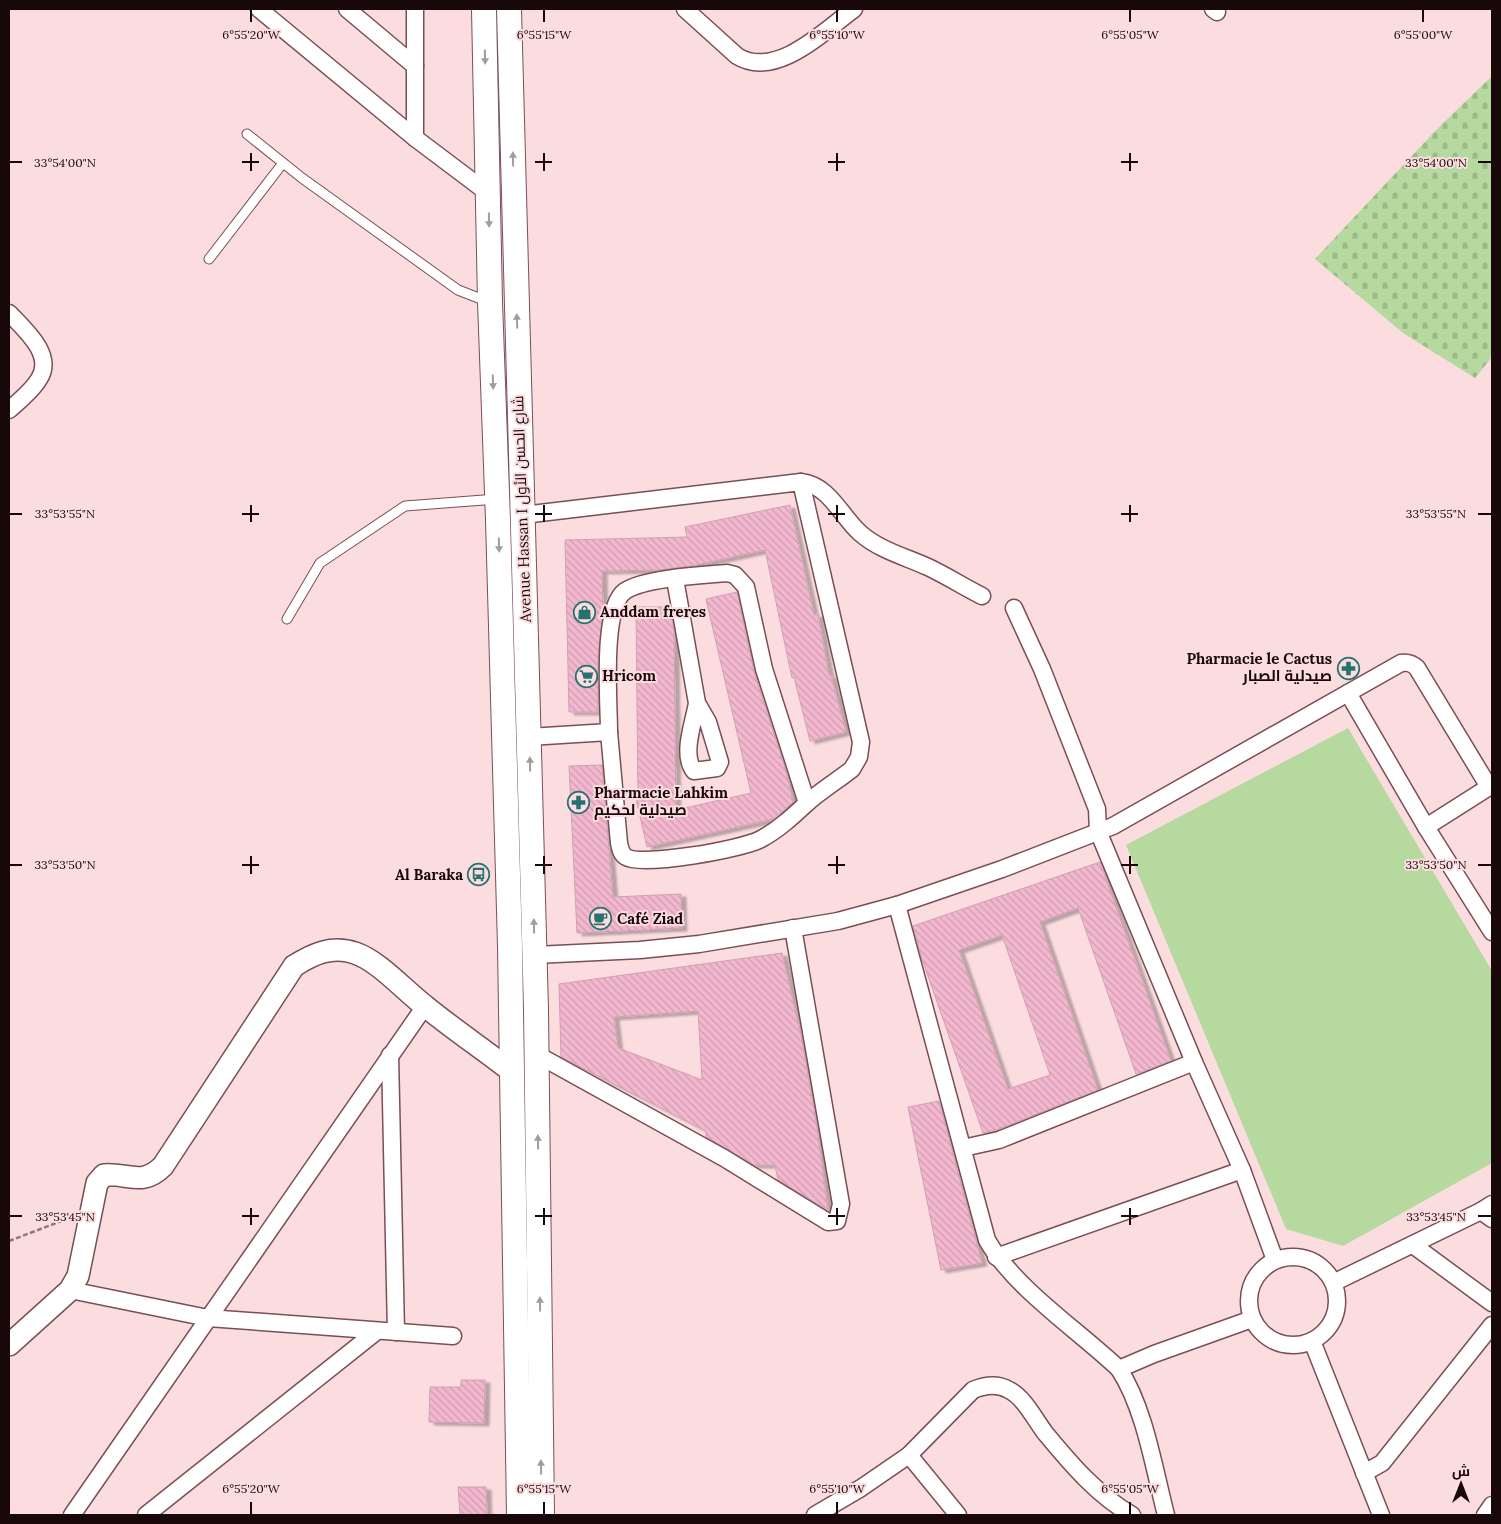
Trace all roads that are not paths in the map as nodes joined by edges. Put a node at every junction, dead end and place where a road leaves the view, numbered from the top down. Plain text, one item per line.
1 (259, 9) edge
2 (348, 9) edge
3 (414, 9) edge
4 (484, 9) edge
5 (509, 9) edge
6 (685, 9) edge
7 (843, 12) edge
8 (414, 66) junction
9 (247, 134) dead end
10 (414, 138) junction
11 (283, 163) junction
12 (488, 192) junction
13 (210, 259) dead end
14 (490, 302) junction
15 (9, 313) edge
16 (9, 410) edge
17 (801, 482) junction
18 (498, 499) junction
19 (523, 515) junction
20 (675, 579) junction
21 (982, 596) dead end
22 (1014, 608) dead end
23 (287, 619) dead end
24 (1348, 694) junction
25 (697, 703) dead end
26 (609, 732) junction
27 (529, 737) junction
28 (1491, 788) edge
29 (807, 803) junction
30 (1426, 827) junction
31 (1098, 831) junction
32 (897, 905) junction
33 (793, 928) junction
34 (1492, 932) edge
35 (535, 955) junction
36 (425, 1006) junction
37 (536, 1054) junction
38 (390, 1055) junction
39 (1194, 1062) junction
40 (511, 1071) junction
41 (963, 1148) junction
42 (1242, 1170) junction
43 (1489, 1211) edge
44 (1413, 1245) junction
45 (996, 1257) junction
46 (1275, 1260) junction
47 (1335, 1282) junction
48 (70, 1290) junction
49 (1492, 1303) edge
50 (208, 1318) junction
51 (1252, 1319) junction
52 (1492, 1325) edge
53 (377, 1330) junction
54 (396, 1332) junction
55 (453, 1336) dead end
56 (1312, 1341) junction
57 (9, 1345) edge
58 (1119, 1369) junction
59 (909, 1454) junction
60 (1364, 1473) junction
61 (1492, 1505) edge
62 (72, 1515) edge
63 (146, 1515) edge
64 (518, 1515) edge
65 (542, 1515) edge
66 (815, 1515) edge
67 (958, 1515) edge
68 (1132, 1515) edge
69 (1166, 1515) edge
70 (1381, 1515) edge
71 (1484, 1515) edge

1 - 10 street
2 - 8 street
3 - 8 street
4 -> 12 main road
19 -> 5 main road, Avenue Hassan I شارع الحسن الأول
6 - 7 street
8 - 10 street
9 - 11 lane
10 - 12 street
11 - 13 lane
11 - 14 lane
12 -> 14 main road
14 -> 18 main road
15 - 16 street
17 - 19 street
17 - 21 street
17 - 29 street
18 - 23 lane
18 -> 40 main road
19 - 27 main road, Avenue Hassan I شارع الحسن الأول
20 - 25 street
20 - 26 street
20 - 29 street
22 - 31 street
24 - 28 street
24 - 30 street
24 - 31 street
26 - 27 street
26 - 29 street
35 -> 27 main road, Avenue Hassan I شارع الحسن الأول
28 - 30 street
30 - 34 street
31 - 32 street
31 - 39 street
32 - 33 street
32 - 41 street
33 - 35 street
33 - 37 street
35 - 37 main road, Avenue Hassan I شارع الحسن الأول
36 - 38 street
36 - 40 street
36 - 48 street
65 -> 37 main road, Avenue Hassan I شارع الحسن الأول
38 - 50 street
38 - 54 street
39 - 41 street
39 - 42 street
40 - 64 main road
41 - 45 street
42 - 45 street
42 - 46 street
43 - 44 street
44 - 47 street
44 - 49 street
45 - 58 street
46 - 47 street
46 - 51 street
47 - 56 street
48 - 50 street
48 - 57 street
50 - 53 street
50 - 62 street
51 - 56 street
51 - 58 street
52 - 60 street
53 - 54 street
53 - 63 street
54 - 55 street
56 - 60 street
58 - 69 street
59 - 66 street
59 - 67 street
59 - 68 street
60 - 70 street
61 - 71 street

